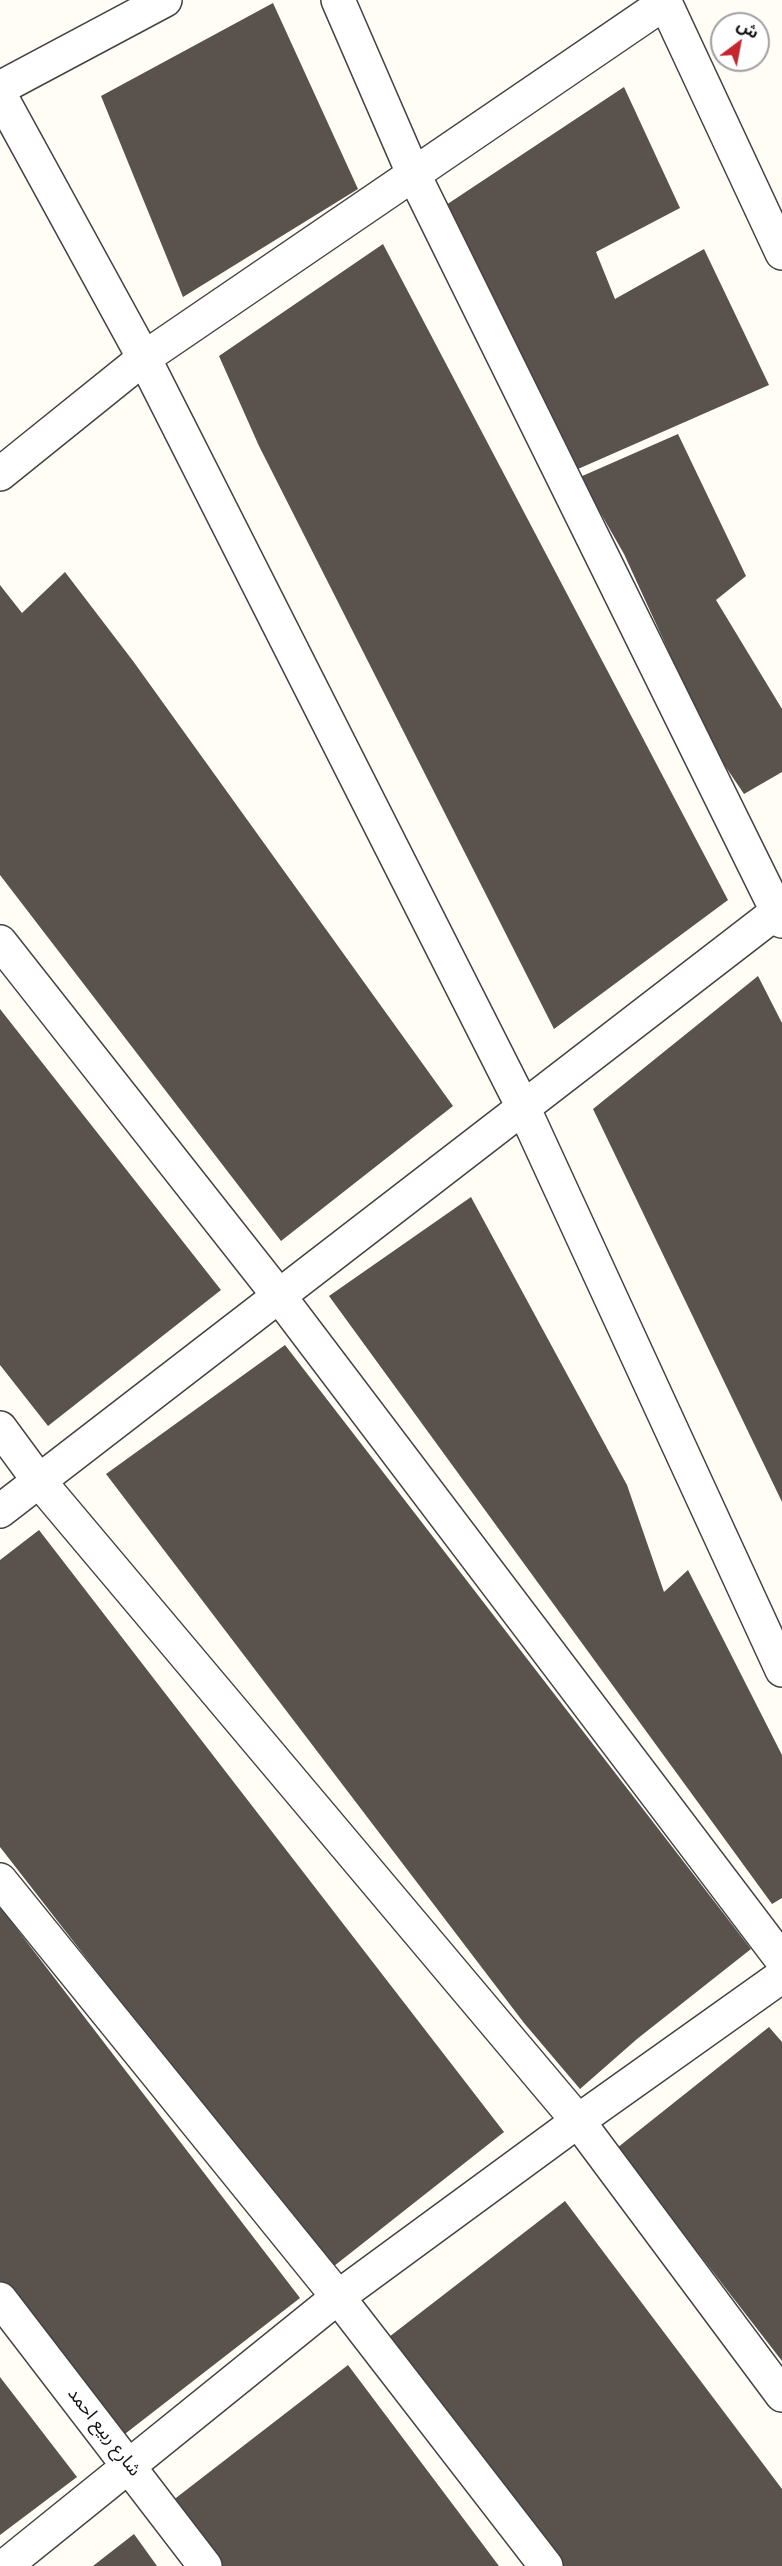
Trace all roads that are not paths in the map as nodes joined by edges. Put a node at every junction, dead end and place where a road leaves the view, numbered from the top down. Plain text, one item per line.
1 (165, 0) edge
2 (338, 0) edge
3 (665, 1) edge
4 (0, 88) edge
5 (0, 95) edge
6 (413, 173) junction
7 (782, 254) edge
8 (144, 358) junction
9 (0, 474) edge
10 (780, 913) edge
11 (0, 942) edge
12 (523, 1107) junction
13 (279, 1296) junction
14 (0, 1428) edge
15 (39, 1481) junction
16 (0, 1512) edge
17 (782, 1670) edge
18 (0, 1880) edge
19 (776, 1940) edge
20 (782, 1977) edge
21 (578, 2121) junction
22 (338, 2297) junction
23 (0, 2299) edge
24 (782, 2395) edge
25 (131, 2466) junction
26 (5, 2566) edge
27 (205, 2566) edge
28 (546, 2566) edge

1 - 4 street
2 - 6 street
3 - 6 street
3 - 7 street
5 - 8 street
6 - 8 street
6 - 10 street
8 - 9 street
8 - 12 street
10 - 12 street
11 - 13 street
12 - 13 street
12 - 17 street
13 - 15 street
13 - 19 street
14 - 15 street
15 - 16 street
15 - 21 street
18 - 22 street
20 - 21 street
21 - 22 street
21 - 24 street
22 - 25 street
22 - 28 street
23 - 25 street, شارع ربيع احمد
25 - 26 street
25 - 27 street, شارع ربيع احمد

